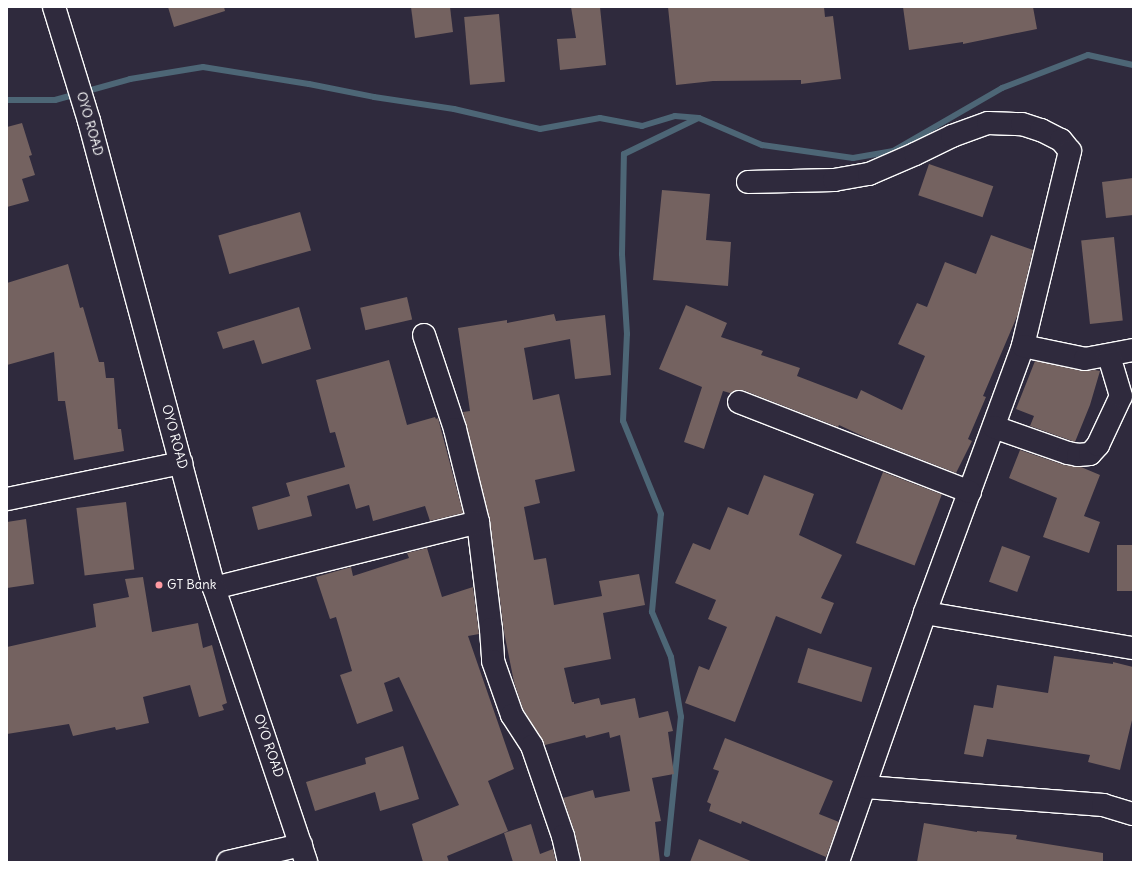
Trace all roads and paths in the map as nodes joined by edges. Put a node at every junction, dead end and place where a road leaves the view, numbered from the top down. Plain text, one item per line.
1 (54, 7) edge
2 (748, 182) dead end
3 (424, 335) dead end
4 (1023, 346) junction
5 (1133, 350) edge
6 (1109, 356) junction
7 (739, 402) dead end
8 (994, 427) junction
9 (181, 463) junction
10 (970, 492) junction
11 (7, 499) edge
12 (478, 522) junction
13 (214, 588) junction
14 (925, 614) junction
15 (1133, 648) edge
16 (865, 787) junction
17 (1133, 814) edge
18 (304, 853) edge
19 (228, 862) edge
20 (570, 862) edge
21 (838, 862) edge

1 - 9 main road, OYO ROAD
2 - 4 main road
3 - 12 main road
4 - 6 main road
4 - 8 main road
5 - 6 main road
6 - 8 main road
7 - 10 main road
8 - 10 main road
9 - 11 main road
9 - 13 main road, OYO ROAD
10 - 14 main road
12 - 13 main road
12 - 20 main road
13 - 18 main road, OYO ROAD
14 - 15 main road
14 - 16 main road
16 - 17 main road
16 - 21 main road
18 - 19 main road

